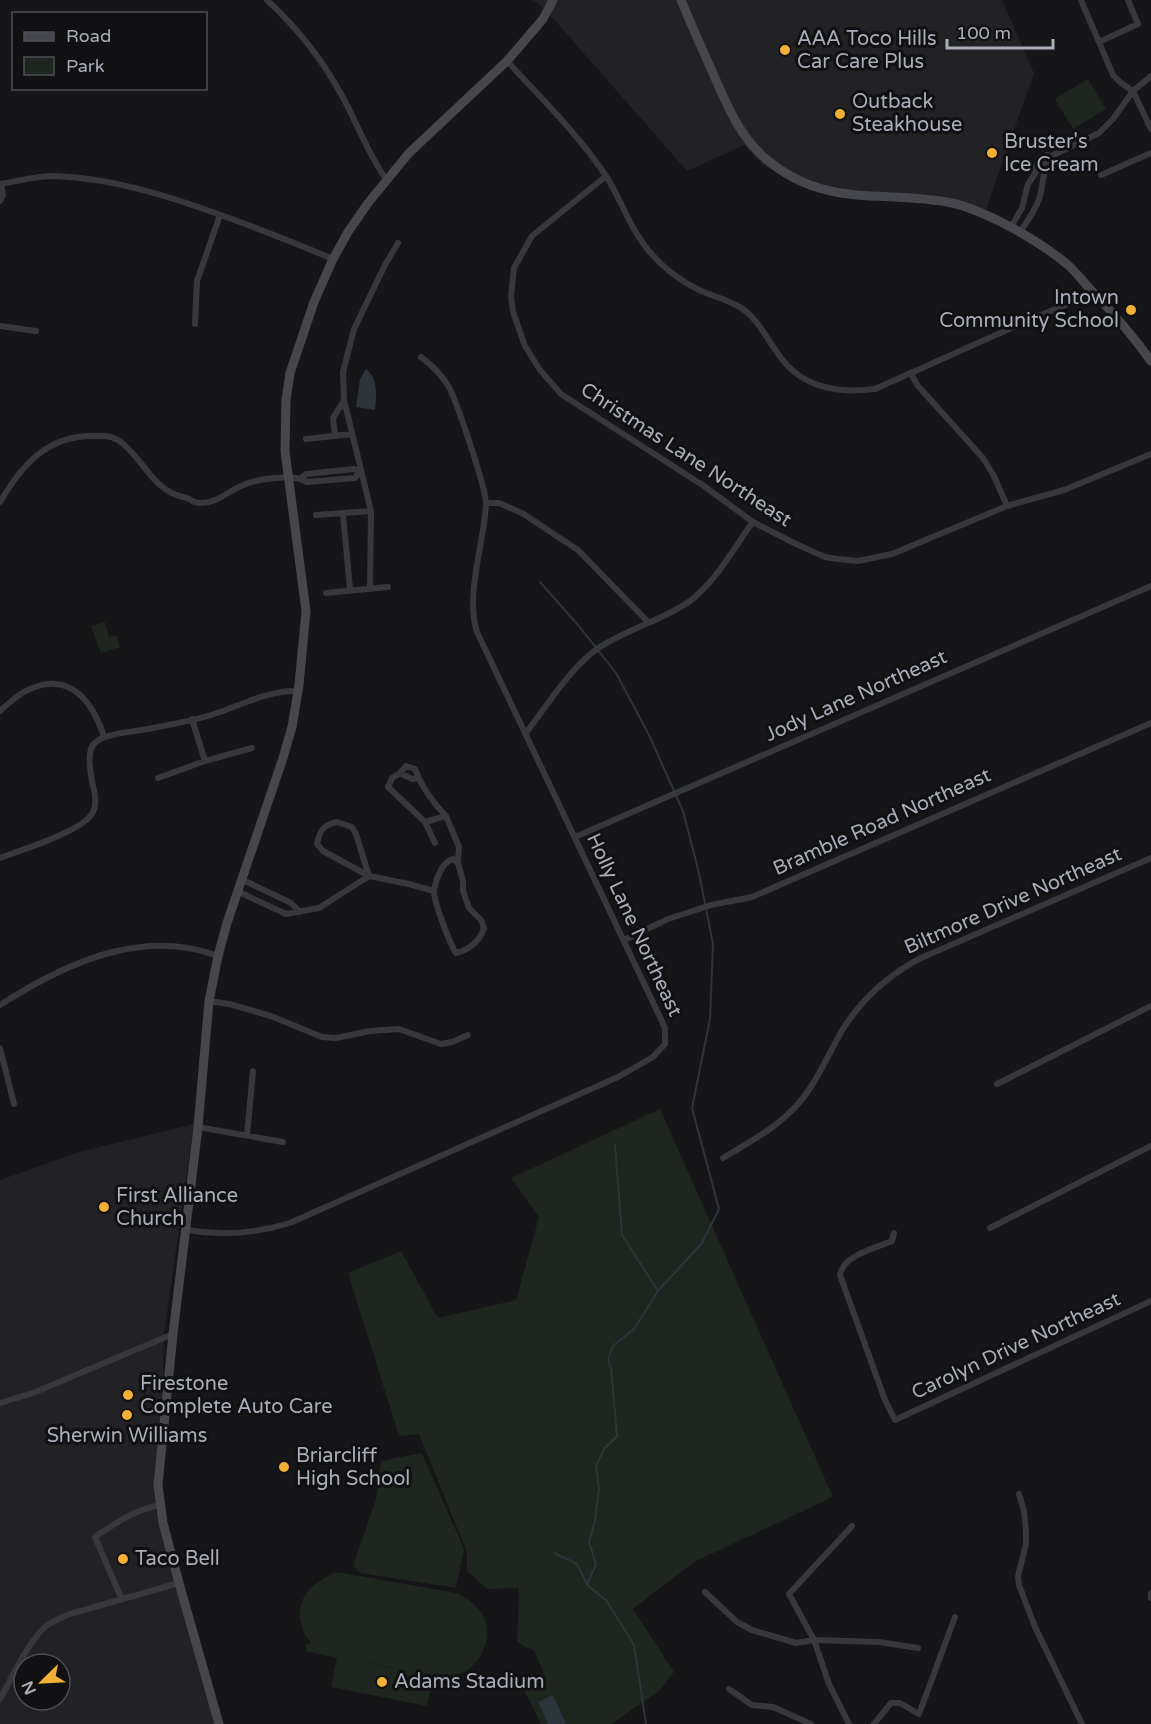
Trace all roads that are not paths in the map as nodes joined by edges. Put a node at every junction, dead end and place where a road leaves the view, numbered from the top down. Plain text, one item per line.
1 (267, 0) edge
2 (553, 0) edge
3 (681, 0) edge
4 (1081, 0) edge
5 (1128, 0) edge
6 (1099, 42) junction
7 (507, 61) junction
8 (1151, 76) edge
9 (1132, 91) junction
10 (1151, 129) edge
11 (1151, 153) edge
12 (1057, 154) junction
13 (1101, 175) dead end
14 (606, 176) junction
15 (386, 179) junction
16 (1, 184) edge
17 (0, 201) edge
18 (220, 215) junction
19 (1011, 227) junction
20 (1020, 232) junction
21 (398, 243) dead end
22 (333, 259) junction
23 (1094, 293) junction
24 (195, 324) dead end
25 (0, 326) edge
26 (36, 331) dead end
27 (422, 357) dead end
28 (1151, 361) edge
29 (911, 374) junction
30 (344, 400) junction
31 (352, 434) junction
32 (334, 436) junction
33 (306, 439) dead end
34 (1151, 454) edge
35 (329, 471) junction
36 (360, 471) junction
37 (288, 476) junction
38 (301, 478) junction
39 (330, 480) junction
40 (0, 502) edge
41 (486, 503) junction
42 (1007, 506) junction
43 (371, 511) junction
44 (343, 514) junction
45 (316, 515) dead end
46 (753, 522) junction
47 (1151, 586) edge
48 (388, 587) dead end
49 (370, 589) junction
50 (350, 590) junction
51 (326, 592) dead end
52 (648, 622) junction
53 (298, 691) junction
54 (0, 711) edge
55 (192, 719) junction
56 (1151, 723) edge
57 (526, 733) junction
58 (104, 736) junction
59 (252, 748) dead end
60 (205, 761) junction
61 (158, 778) dead end
62 (446, 816) junction
63 (425, 822) junction
64 (575, 837) junction
65 (435, 843) dead end
66 (0, 858) edge
67 (1151, 858) edge
68 (458, 863) junction
69 (369, 876) junction
70 (242, 879) junction
71 (237, 891) junction
72 (434, 891) junction
73 (300, 912) junction
74 (624, 940) junction
75 (218, 956) junction
76 (209, 1001) junction
77 (0, 1005) edge
78 (1151, 1006) edge
79 (468, 1035) dead end
80 (0, 1048) edge
81 (253, 1071) dead end
82 (997, 1084) dead end
83 (14, 1104) dead end
84 (198, 1127) junction
85 (247, 1136) junction
86 (284, 1142) dead end
87 (1151, 1146) edge
88 (723, 1158) dead end
89 (990, 1228) dead end
90 (187, 1230) junction
91 (894, 1233) dead end
92 (1151, 1301) edge
93 (173, 1334) junction
94 (0, 1402) edge
95 (1019, 1494) dead end
96 (160, 1505) junction
97 (852, 1526) dead end
98 (178, 1583) junction
99 (705, 1592) dead end
100 (1151, 1593) edge
101 (1151, 1598) edge
102 (122, 1600) junction
103 (955, 1617) dead end
104 (814, 1640) junction
105 (918, 1647) dead end
106 (729, 1689) dead end
107 (0, 1699) edge
108 (219, 1724) edge
109 (811, 1724) edge
110 (849, 1724) edge
111 (874, 1724) edge
112 (1082, 1724) edge

1 - 15 street
2 - 7 main road
3 - 19 main road
4 - 6 street
5 - 6 street
6 - 9 street
7 - 14 street
7 - 15 main road
8 - 9 street
9 - 10 street
9 - 12 street
11 - 13 street
12 - 19 street
12 - 20 street
14 - 29 street
14 - 46 street, Christmas Lane Northeast
15 - 22 main road
16 - 17 street
16 - 18 street
18 - 22 street
18 - 24 street
19 - 20 main road
20 - 23 main road
21 - 30 street
22 - 37 main road
23 - 28 main road
23 - 29 street
25 - 26 street
27 - 41 street
29 - 42 street
30 - 31 street
30 - 32 street
31 - 32 street
31 - 36 street
32 - 33 street
34 - 42 street, Christmas Lane Northeast
35 - 36 street
35 - 38 street
35 - 39 street
36 - 39 street
36 - 43 street
37 - 38 street
37 - 40 street
37 - 53 main road
38 - 39 street
41 - 52 street
41 - 57 street, Holly Lane Northeast
42 - 46 street, Christmas Lane Northeast
43 - 44 street
43 - 49 street
44 - 45 street
44 - 50 street
46 - 52 street
47 - 64 street, Jody Lane Northeast
48 - 49 street
49 - 50 street
50 - 51 street
52 - 57 street
53 - 55 street
53 - 70 main road
54 - 58 street
55 - 58 street
55 - 60 street
56 - 74 street, Bramble Road Northeast
57 - 64 street, Holly Lane Northeast
58 - 66 street
59 - 60 street
60 - 61 street
62 - 63 street
62 - 63 street
62 - 68 street
63 - 65 street
64 - 74 street, Holly Lane Northeast
67 - 88 street, Biltmore Drive Northeast
68 - 72 street
68 - 72 street
69 - 69 street
69 - 72 street
69 - 73 street
70 - 71 main road
70 - 73 street
71 - 73 street
71 - 75 main road
74 - 90 street, Holly Lane Northeast
75 - 76 main road
75 - 77 street
76 - 79 street
76 - 84 main road
78 - 82 street
80 - 83 street
81 - 85 street
84 - 85 street
84 - 90 main road
85 - 86 street
87 - 89 street
90 - 93 main road
91 - 92 street, Carolyn Drive Northeast
93 - 94 street
93 - 96 main road
95 - 112 street
96 - 98 main road
96 - 102 street
97 - 104 street
98 - 102 street
98 - 108 main road
99 - 104 street
100 - 101 street
102 - 107 street
103 - 111 street
104 - 105 street
104 - 110 street
106 - 109 street

